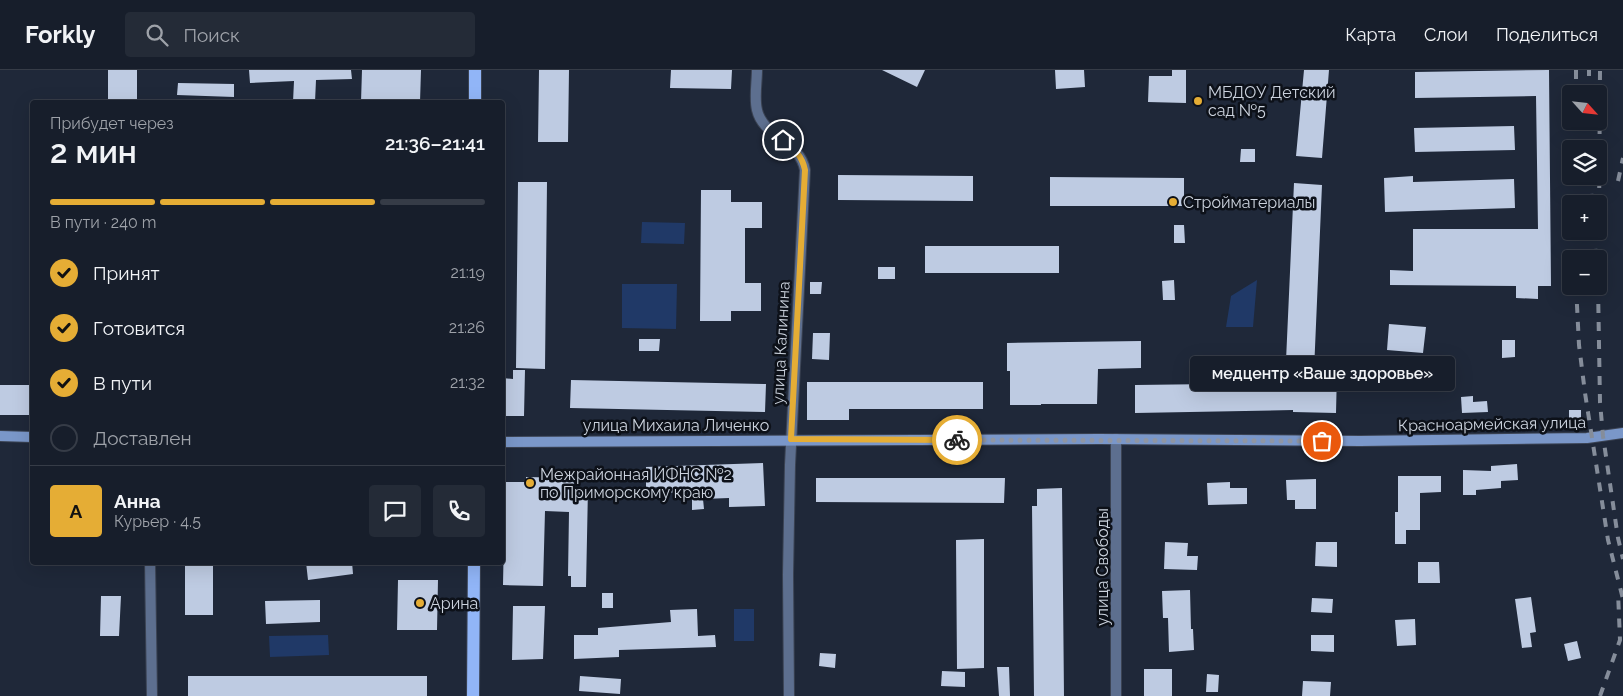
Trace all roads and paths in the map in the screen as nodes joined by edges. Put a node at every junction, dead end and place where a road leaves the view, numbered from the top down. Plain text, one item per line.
1 (476, 70) edge
2 (757, 70) edge
3 (475, 100) edge
4 (1623, 433) edge
5 (0, 436) edge
6 (30, 437) edge
7 (791, 439) junction
8 (1116, 439) junction
9 (1360, 441) joint
10 (505, 442) edge
11 (150, 565) edge
12 (474, 565) edge
13 (152, 696) edge
14 (473, 696) edge
15 (789, 696) edge
16 (1116, 696) edge

1 - 3 main road
2 - 7 street, улица Калинина
4 - 9 main road, Красноармейская улица
5 - 6 main road
7 - 8 main road, улица Михаила Личенко
7 - 10 main road, улица Михаила Личенко
7 - 15 street, улица Калинина
8 - 9 main road, улица Михаила Личенко
8 - 16 street, улица Свободы
11 - 13 street
12 - 14 main road

